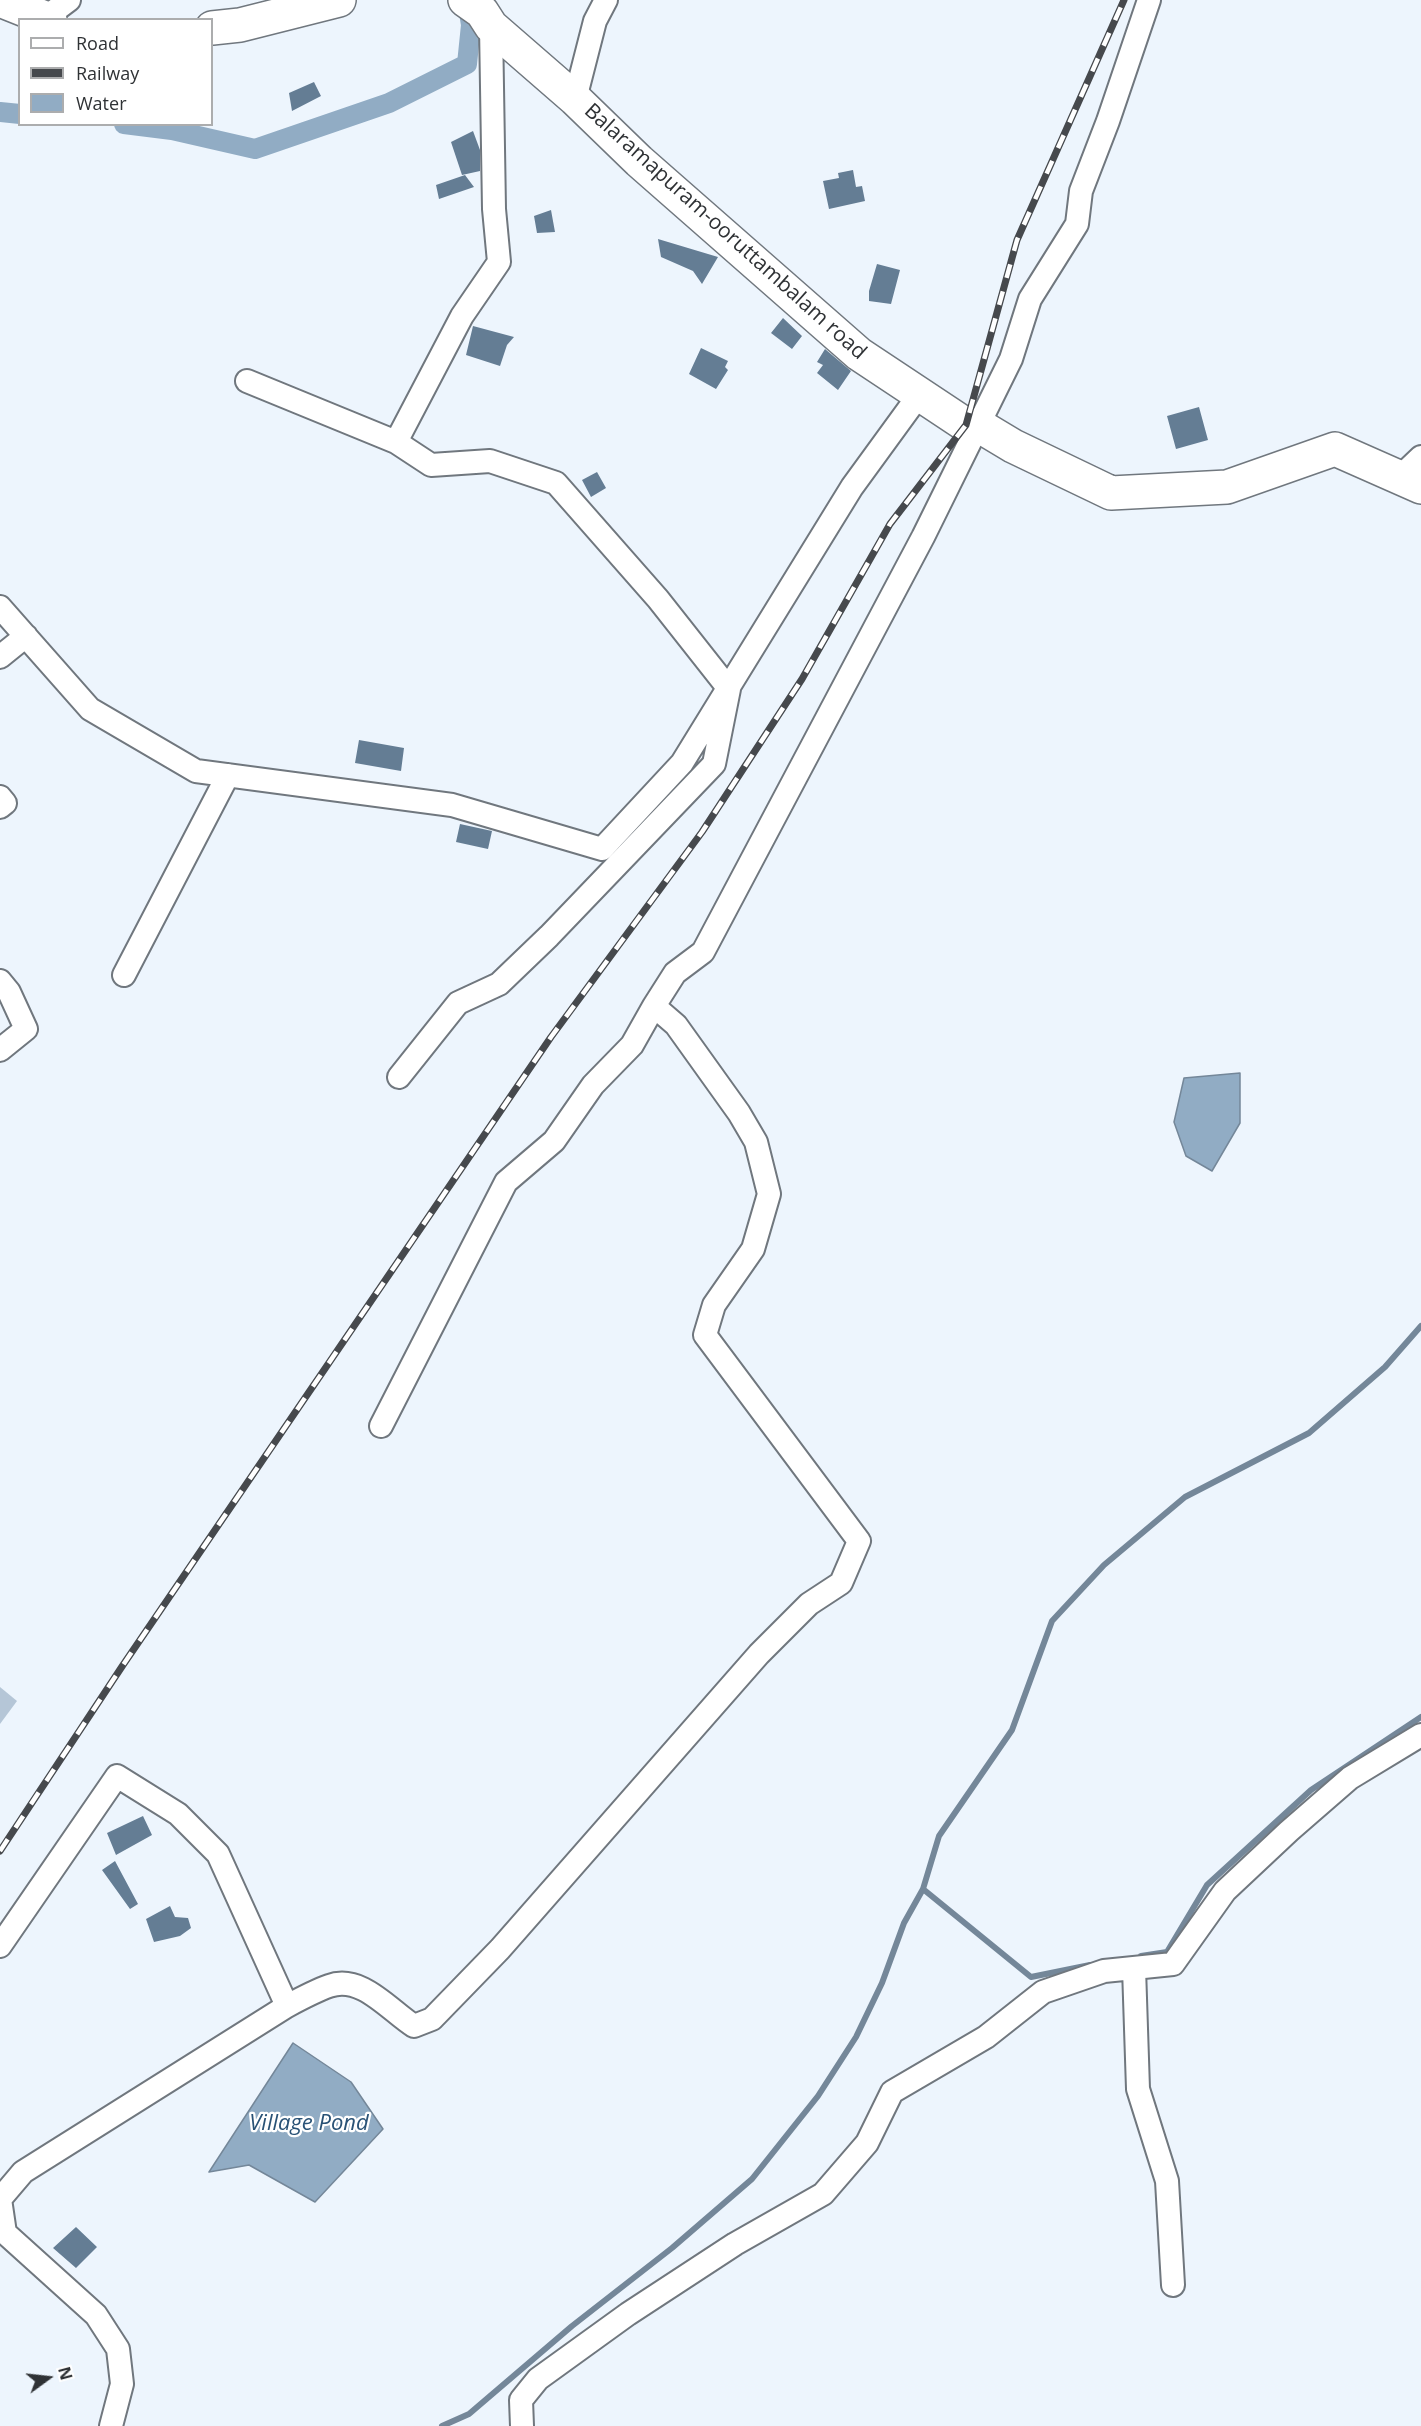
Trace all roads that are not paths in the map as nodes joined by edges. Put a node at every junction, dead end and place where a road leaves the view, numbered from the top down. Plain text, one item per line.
1 (0, 0) edge
2 (339, 0) edge
3 (606, 0) edge
4 (1149, 0) edge
5 (55, 12) edge
6 (479, 13) edge
7 (213, 27) edge
8 (575, 99) junction
9 (247, 381) dead end
10 (918, 392) junction
11 (978, 425) junction
12 (396, 442) junction
13 (1414, 474) edge
14 (0, 607) edge
15 (26, 636) junction
16 (0, 657) edge
17 (729, 689) junction
18 (228, 775) junction
19 (0, 796) edge
20 (0, 807) edge
21 (124, 975) dead end
22 (0, 981) edge
23 (654, 1006) junction
24 (0, 1050) edge
25 (399, 1077) dead end
26 (381, 1426) dead end
27 (1421, 1735) edge
28 (0, 1946) edge
29 (1134, 1968) junction
30 (287, 2006) junction
31 (1173, 2285) dead end
32 (111, 2426) edge
33 (522, 2426) edge

1 - 5 main road
2 - 7 main road
3 - 8 street
4 - 11 street
6 - 8 main road, Balaramapuram-ooruttambalam road
6 - 12 street
8 - 10 main road, Balaramapuram-ooruttambalam road
9 - 12 street
10 - 11 main road, Balaramapuram-ooruttambalam road
10 - 17 street
11 - 13 main road, Balaramapuram-ooruttambalam road
11 - 23 street
12 - 17 street
14 - 15 street
15 - 16 street
15 - 18 street
17 - 18 street
17 - 25 street
18 - 21 street
19 - 20 street
22 - 24 street
23 - 26 street
23 - 30 street
27 - 29 street
28 - 30 street
29 - 31 street
29 - 33 street
30 - 32 street

